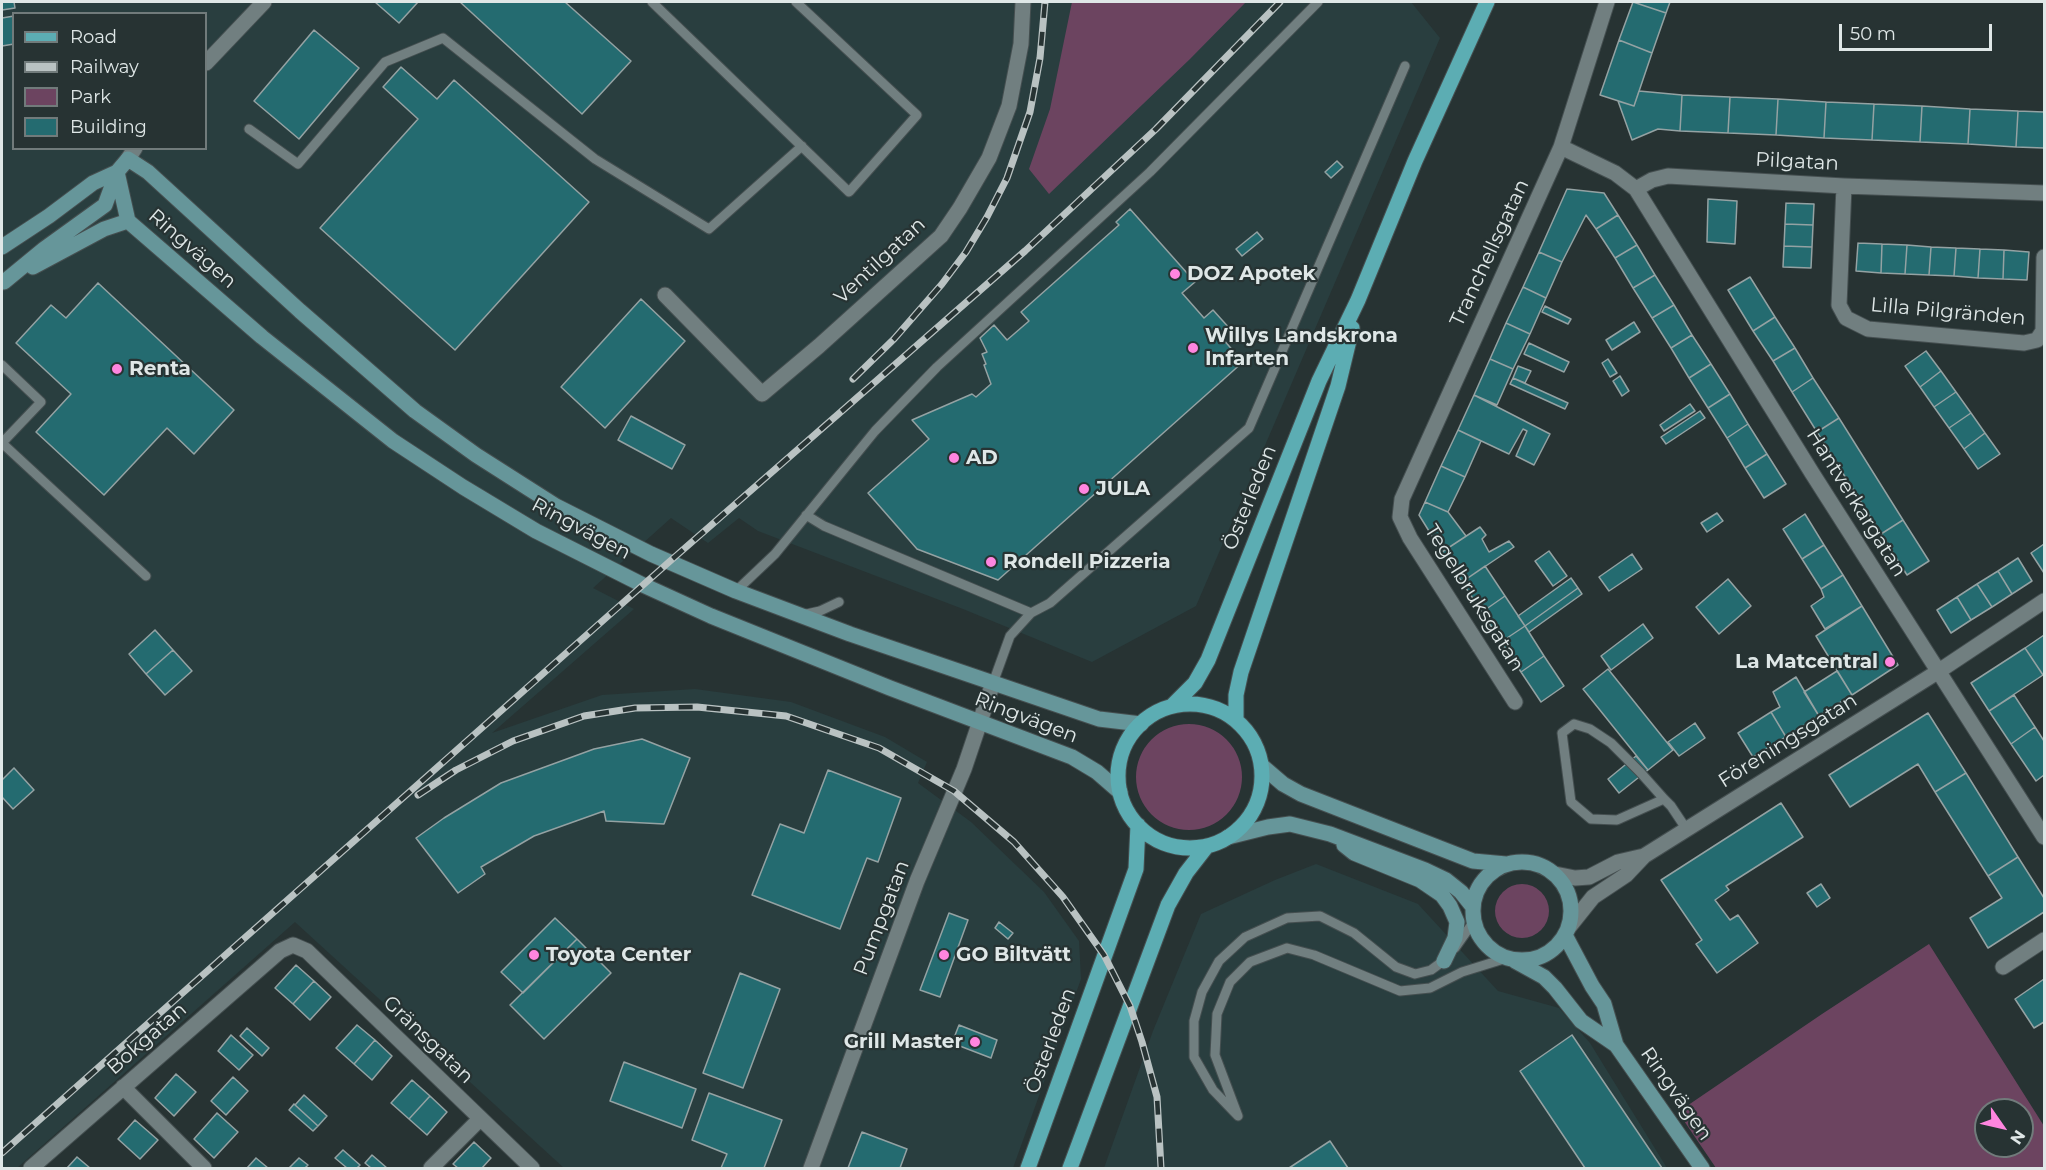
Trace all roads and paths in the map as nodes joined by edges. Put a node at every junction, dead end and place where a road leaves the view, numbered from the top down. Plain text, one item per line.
1 (264, 2) edge
2 (652, 2) edge
3 (796, 2) edge
4 (1023, 2) edge
5 (1318, 2) edge
6 (1487, 2) edge
7 (1607, 2) edge
8 (207, 62) edge
9 (1405, 66) dead end
10 (249, 129) dead end
11 (802, 146) junction
12 (1561, 147) junction
13 (131, 154) edge
14 (117, 172) junction
15 (1844, 186) junction
16 (1636, 189) junction
17 (2044, 193) edge
18 (128, 221) junction
19 (2, 246) edge
20 (2044, 257) edge
21 (3, 283) edge
22 (665, 295) dead end
23 (1359, 300) junction
24 (2, 365) edge
25 (2, 443) edge
26 (806, 515) junction
27 (1400, 517) joint
28 (146, 576) dead end
29 (736, 591) junction
30 (2044, 601) edge
31 (839, 602) dead end
32 (1032, 613) junction
33 (799, 615) junction
34 (1939, 671) junction
35 (993, 683) junction
36 (1515, 702) dead end
37 (1172, 706) junction
38 (1236, 720) junction
39 (979, 722) junction
40 (1141, 724) junction
41 (1262, 766) junction
42 (1120, 792) junction
43 (1664, 799) junction
44 (1138, 825) junction
45 (1687, 830) junction
46 (1330, 834) junction
47 (1228, 837) junction
48 (2044, 837) edge
49 (1207, 846) junction
50 (1644, 856) junction
51 (1509, 864) junction
52 (1555, 873) junction
53 (1474, 914) junction
54 (1567, 931) junction
55 (2044, 940) edge
56 (293, 945) joint
57 (1510, 959) junction
58 (1444, 962) junction
59 (2003, 967) dead end
60 (1616, 1044) junction
61 (123, 1087) junction
62 (480, 1119) junction
63 (31, 1168) edge
64 (204, 1168) edge
65 (430, 1168) edge
66 (532, 1168) edge
67 (811, 1168) edge
68 (1028, 1168) edge
69 (1070, 1168) edge
70 (1701, 1168) edge

1 - 8 street
2 - 11 lane
3 - 11 lane
4 - 22 street, Ventilgatan
5 - 26 lane
6 - 23 main road, Österleden
7 - 12 street, Tranchellsgatan
9 - 32 lane
10 - 11 lane
12 - 16 street
12 - 27 street, Tranchellsgatan
13 - 14 main road
13 - 29 main road, Ringvägen
14 - 18 main road, Ringvägen
14 - 19 main road
14 - 21 main road
15 - 16 street, Pilgatan
15 - 17 street, Pilgatan
15 - 20 street, Lilla Pilgränden
16 - 34 street, Hantverkargatan
18 - 21 main road
18 - 39 main road, Ringvägen
23 - 37 main road, Österleden
23 - 38 main road, Österleden
24 - 25 lane
25 - 28 lane
26 - 29 lane
26 - 32 lane
27 - 36 street, Tegelbruksgatan
29 - 33 main road, Ringvägen
30 - 34 street, Föreningsgatan
31 - 33 lane
32 - 35 lane
33 - 35 main road, Ringvägen
34 - 45 street, Föreningsgatan
34 - 48 street, Hantverkargatan
35 - 39 street, Pumpgatan
35 - 40 main road, Ringvägen
37 - 38 main road
37 - 40 main road
38 - 41 main road
39 - 42 main road, Ringvägen
39 - 67 street, Pumpgatan
40 - 42 main road
41 - 47 main road
41 - 51 main road
42 - 44 main road
43 - 43 lane
43 - 45 lane
44 - 49 main road
44 - 68 main road, Österleden
45 - 50 street, Föreningsgatan
46 - 47 main road
46 - 53 main road
46 - 58 main road
47 - 49 main road
49 - 69 main road
50 - 52 street, Föreningsgatan
50 - 54 street, Föreningsgatan
51 - 52 main road
51 - 53 main road
52 - 54 main road
53 - 57 main road
53 - 58 lane
54 - 57 main road
54 - 60 main road, Ringvägen
55 - 59 street
56 - 61 street, Bokgatan
56 - 62 street, Gränsgatan
57 - 58 lane
57 - 60 main road, Ringvägen
60 - 70 main road, Ringvägen
61 - 63 street, Bokgatan
61 - 64 street
62 - 65 street
62 - 66 street, Gränsgatan

